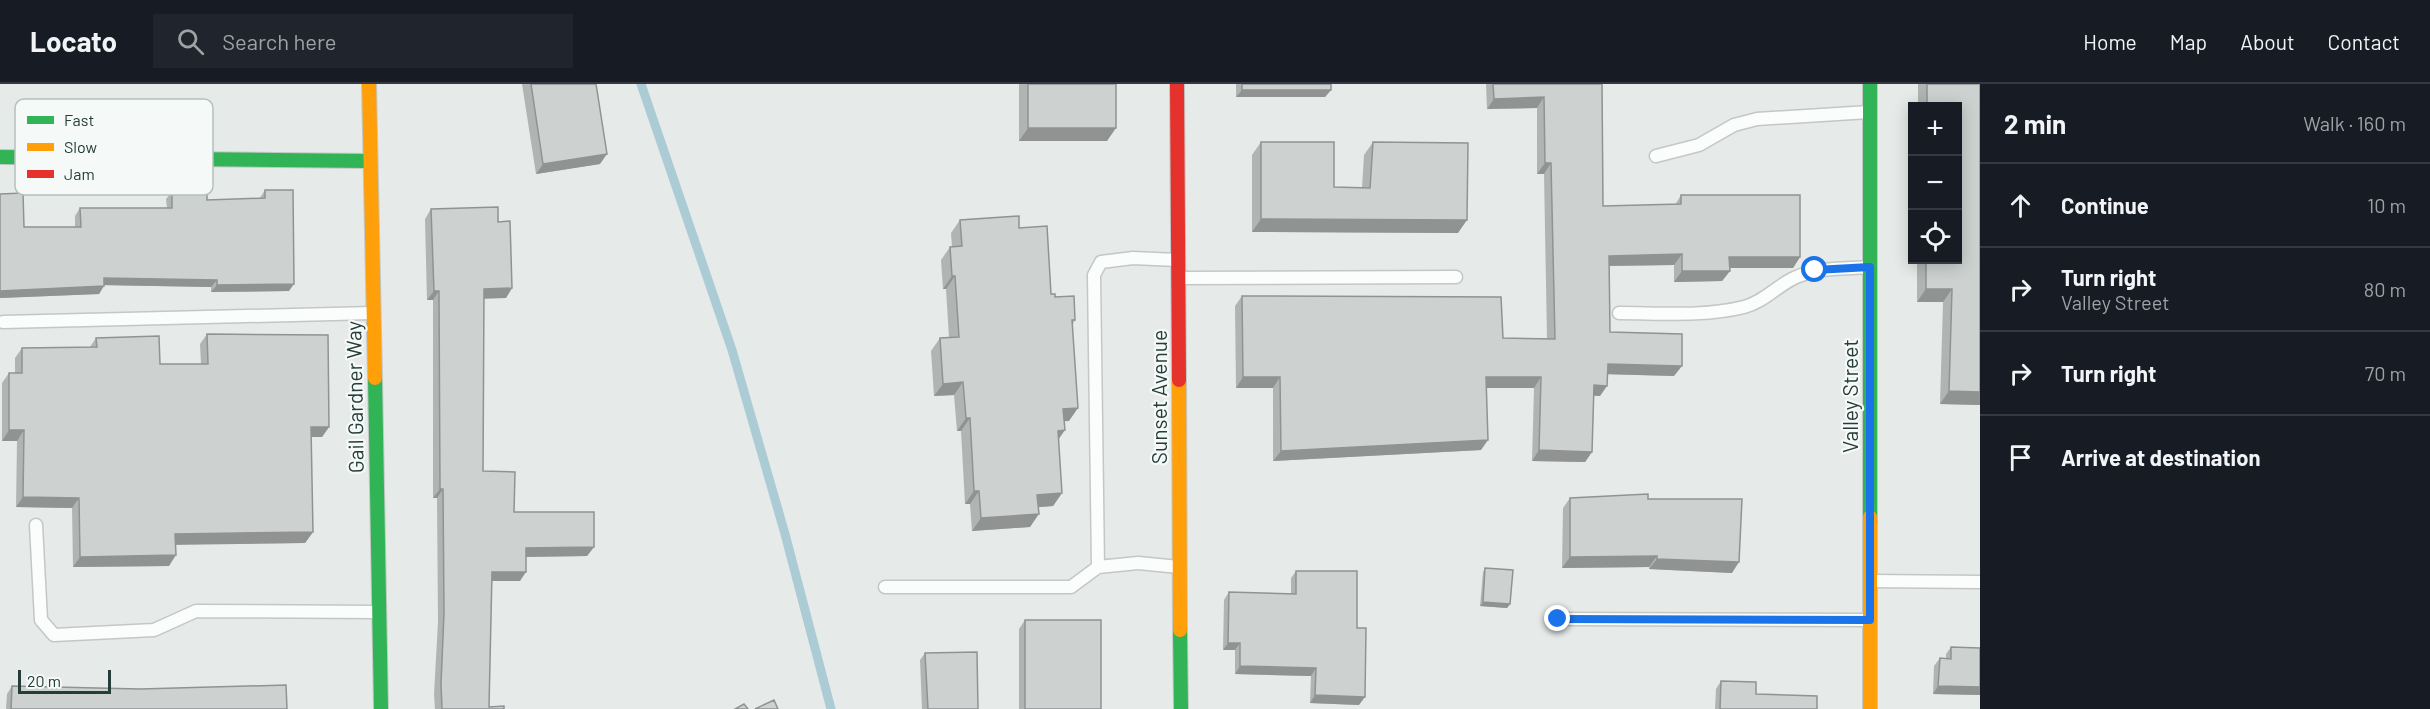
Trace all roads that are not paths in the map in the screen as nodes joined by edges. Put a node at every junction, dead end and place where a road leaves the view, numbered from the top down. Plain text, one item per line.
1 (369, 84) edge
2 (1178, 84) edge
3 (1870, 84) edge
4 (1870, 112) junction
5 (1656, 156) dead end
6 (0, 157) edge
7 (15, 157) edge
8 (213, 159) edge
9 (369, 161) junction
10 (1178, 260) junction
11 (1870, 267) junction
12 (1456, 277) dead end
13 (1178, 278) junction
14 (373, 313) junction
15 (1619, 313) dead end
16 (3, 322) dead end
17 (36, 525) dead end
18 (1098, 567) junction
19 (1180, 567) junction
20 (1870, 581) junction
21 (1980, 582) edge
22 (885, 587) dead end
23 (379, 612) junction
24 (1558, 619) dead end
25 (1870, 620) junction
26 (381, 709) edge
27 (1180, 709) edge
28 (1870, 709) edge

1 - 9 street, Gail Gardner Way
2 - 10 street, Sunset Avenue
3 - 4 street, Valley Street
4 - 5 lane
4 - 11 street, Valley Street
6 - 7 street
8 - 9 street
9 - 14 street, Gail Gardner Way
10 - 13 street, Sunset Avenue
10 - 18 lane
11 - 15 lane
11 - 20 street, Valley Street
12 - 13 lane
13 - 19 street, Sunset Avenue
14 - 16 lane
14 - 23 street, Gail Gardner Way
17 - 23 lane
18 - 19 lane
18 - 22 lane
19 - 27 street, Sunset Avenue
20 - 21 lane
20 - 25 street, Valley Street
23 - 26 street, Gail Gardner Way
24 - 25 lane
25 - 28 street, Valley Street

